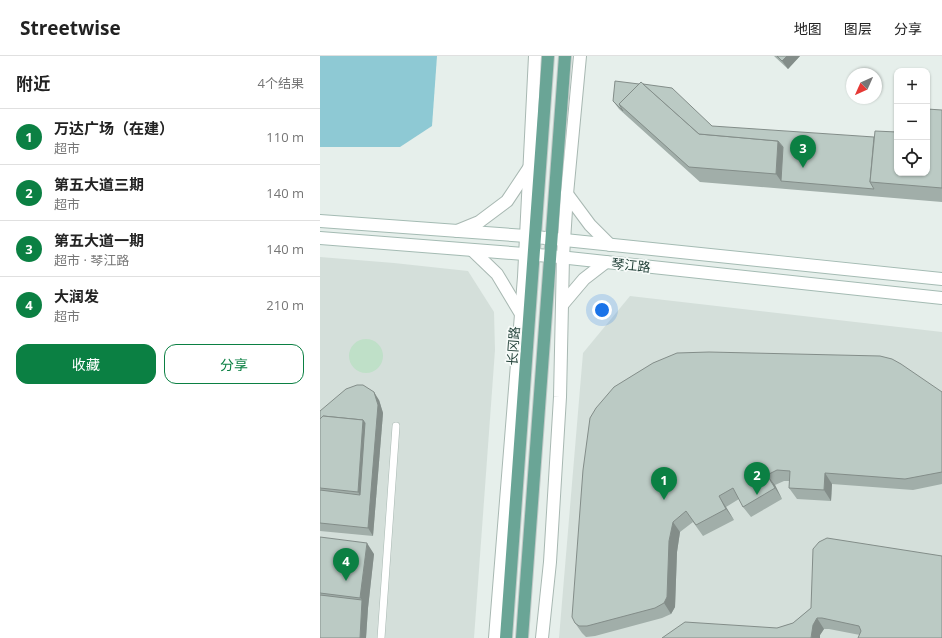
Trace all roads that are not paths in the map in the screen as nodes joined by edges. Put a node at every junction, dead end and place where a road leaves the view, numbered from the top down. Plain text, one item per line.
1 (535, 56) edge
2 (548, 56) edge
3 (565, 56) edge
4 (580, 56) edge
5 (529, 168) junction
6 (567, 194) junction
7 (320, 221) edge
8 (458, 231) junction
9 (531, 237) junction
10 (320, 238) edge
11 (551, 239) junction
12 (564, 241) junction
13 (610, 246) junction
14 (472, 250) junction
15 (530, 255) junction
16 (550, 256) junction
17 (563, 257) junction
18 (606, 262) junction
19 (942, 279) edge
20 (942, 298) edge
21 (562, 305) junction
22 (521, 314) junction
23 (396, 426) dead end
24 (381, 638) edge
25 (495, 638) edge
26 (506, 638) edge
27 (522, 638) edge
28 (542, 638) edge

1 - 5 street
2 - 9 main road, 长冈路
3 - 11 main road
4 - 6 street
5 - 8 street
5 - 9 street
6 - 12 street
6 - 13 street
7 - 8 street, 琴江路
8 - 9 street, 琴江路
9 - 11 street, 琴江路
9 - 15 main road, 长冈路
10 - 14 street, 琴江路
11 - 12 street, 琴江路
11 - 16 main road
12 - 13 street, 琴江路
12 - 17 street
13 - 19 street, 琴江路
14 - 15 street, 琴江路
14 - 22 street
15 - 16 street, 琴江路
15 - 22 street
15 - 26 main road, 长冈路
16 - 17 street, 琴江路
16 - 27 main road
17 - 18 street, 琴江路
17 - 21 street
18 - 20 street, 琴江路
18 - 21 street
21 - 28 street
22 - 25 street
23 - 24 lane

